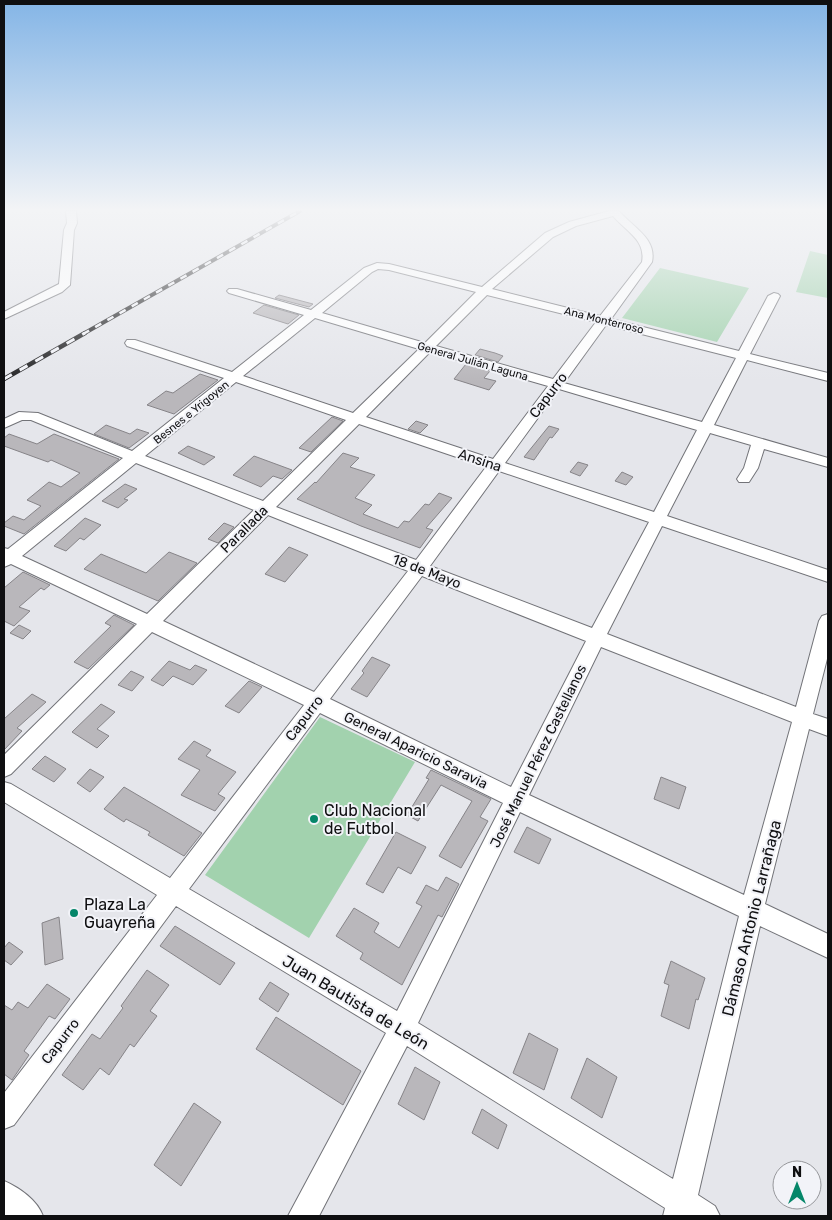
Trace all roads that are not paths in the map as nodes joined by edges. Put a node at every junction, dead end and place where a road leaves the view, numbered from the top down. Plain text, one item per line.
1 (66, 268) edge
2 (371, 268) edge
3 (388, 268) edge
4 (511, 268) edge
5 (643, 268) edge
6 (485, 290) junction
7 (233, 291) dead end
8 (774, 296) dead end
9 (312, 314) junction
10 (4, 316) edge
11 (604, 321) junction
12 (131, 343) dead end
13 (427, 348) junction
14 (744, 355) junction
15 (233, 378) junction
16 (828, 378) edge
17 (556, 385) junction
18 (356, 419) junction
19 (4, 424) edge
20 (704, 428) junction
21 (759, 443) junction
22 (134, 457) junction
23 (828, 463) edge
24 (496, 465) junction
25 (744, 479) dead end
26 (265, 508) junction
27 (658, 519) junction
28 (6, 557) edge
29 (419, 568) junction
30 (828, 576) edge
31 (828, 621) edge
32 (150, 624) junction
33 (597, 636) junction
34 (316, 702) junction
35 (804, 718) junction
36 (828, 728) edge
37 (4, 768) edge
38 (4, 791) edge
39 (517, 800) junction
40 (172, 892) junction
41 (752, 910) junction
42 (828, 946) edge
43 (402, 1028) junction
44 (4, 1115) edge
45 (4, 1196) edge
46 (680, 1209) edge
47 (28, 1216) edge
48 (303, 1216) edge
49 (706, 1216) edge

1 - 10 street
2 - 9 street, Besnes e Yrigoyen
3 - 6 street, Ana Monterroso
4 - 6 street, Parallada
5 - 11 street, Capurro
6 - 11 street, Ana Monterroso
6 - 13 street, Parallada
7 - 9 street, General Julián Laguna
8 - 14 street, José Manuel Pérez Castellanos
9 - 13 street, General Julián Laguna
9 - 15 street, Besnes e Yrigoyen
11 - 14 street, Ana Monterroso
11 - 17 street, Capurro
12 - 15 street, Ansina
13 - 17 street, General Julián Laguna
13 - 18 street, Parallada
14 - 16 street, Ana Monterroso
14 - 20 street, José Manuel Pérez Castellanos
15 - 18 street, Ansina
15 - 22 street, Besnes e Yrigoyen
17 - 20 street, General Julián Laguna
17 - 24 street, Capurro
18 - 24 street, Ansina
18 - 26 street, Parallada
19 - 22 street, 18 de Mayo
20 - 21 street, General Julián Laguna
20 - 27 street, José Manuel Pérez Castellanos
21 - 23 street, General Julián Laguna
21 - 25 street
22 - 26 street, 18 de Mayo
22 - 28 street, Besnes e Yrigoyen
24 - 27 street, Ansina
24 - 29 street, Capurro
26 - 29 street, 18 de Mayo
26 - 32 street, Parallada
27 - 30 street, Ansina
27 - 33 street, José Manuel Pérez Castellanos
28 - 32 street, General Aparicio Saravia
29 - 33 street, 18 de Mayo
29 - 34 street, Capurro
31 - 35 street, Dámaso Antonio Larrañaga
32 - 34 street, General Aparicio Saravia
32 - 37 street, Parallada
33 - 35 street, 18 de Mayo
33 - 39 street, José Manuel Pérez Castellanos
34 - 39 street, General Aparicio Saravia
34 - 40 street, Capurro
35 - 36 street, 18 de Mayo
35 - 41 street, Dámaso Antonio Larrañaga
38 - 40 street, Juan Bautista de León
39 - 41 street, General Aparicio Saravia
39 - 43 street, José Manuel Pérez Castellanos
40 - 43 street, Juan Bautista de León
40 - 44 street, Capurro
41 - 42 street, General Aparicio Saravia
41 - 46 street, Dámaso Antonio Larrañaga
43 - 46 street, Juan Bautista de León
43 - 48 street, José Manuel Pérez Castellanos
45 - 47 street
46 - 49 street, Juan Bautista de León

